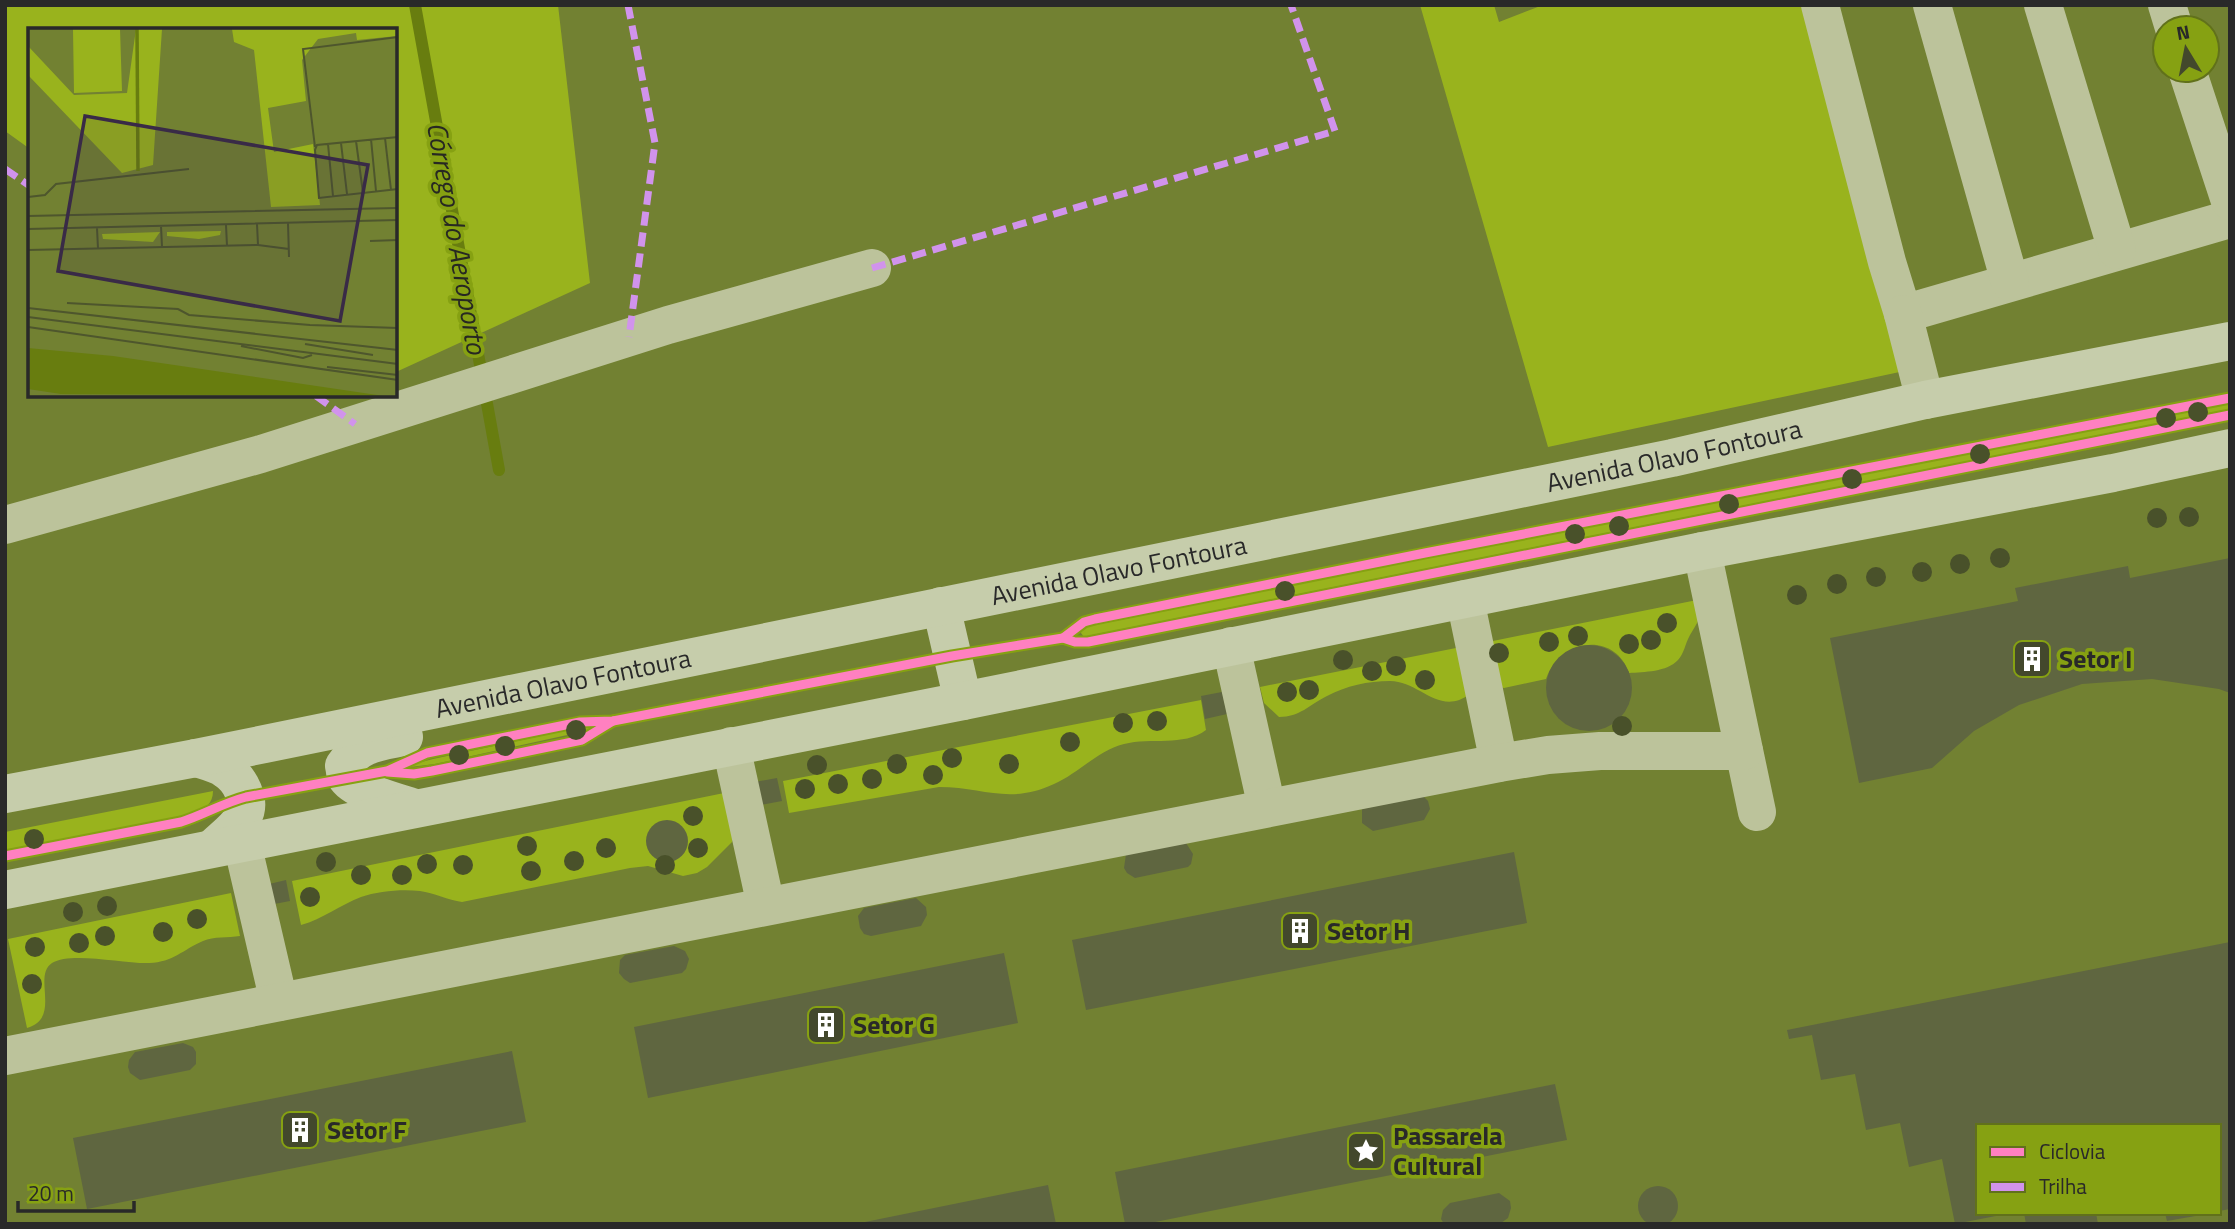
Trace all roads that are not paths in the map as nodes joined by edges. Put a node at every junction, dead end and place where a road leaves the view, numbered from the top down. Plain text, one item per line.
1 (1820, 5) edge
2 (1932, 5) edge
3 (2043, 5) edge
4 (2192, 84) edge
5 (2230, 201) edge
6 (2230, 219) edge
7 (2117, 250) junction
8 (872, 268) dead end
9 (2010, 282) junction
10 (1903, 314) junction
11 (2230, 341) edge
12 (1925, 400) junction
13 (2230, 448) edge
14 (5, 526) edge
15 (1702, 551) junction
16 (1465, 599) junction
17 (941, 606) junction
18 (844, 625) junction
19 (1231, 646) junction
20 (963, 701) junction
21 (731, 746) junction
22 (1744, 751) junction
23 (196, 758) junction
24 (1499, 763) junction
25 (5, 794) edge
26 (1267, 808) junction
27 (416, 809) junction
28 (1757, 812) dead end
29 (228, 846) junction
30 (5, 890) edge
31 (766, 906) junction
32 (279, 1003) junction
33 (5, 1056) edge

1 - 10 lane
2 - 9 lane
3 - 7 lane
4 - 5 lane
6 - 7 lane
7 - 9 lane
8 - 14 lane
9 - 10 lane
10 - 12 lane
11 - 12 main road, Avenida Olavo Fontoura
12 - 17 main road, Avenida Olavo Fontoura
13 - 15 main road
15 - 16 main road
15 - 22 lane
16 - 19 main road
16 - 24 lane
17 - 18 main road, Avenida Olavo Fontoura
17 - 20 main road
18 - 23 main road, Avenida Olavo Fontoura
18 - 27 main road
19 - 20 main road
19 - 26 lane
20 - 21 main road
21 - 27 main road
21 - 31 lane
22 - 24 lane
22 - 28 lane
23 - 25 main road, Avenida Olavo Fontoura
23 - 29 main road
24 - 26 lane
26 - 31 lane
27 - 29 main road
29 - 30 main road
29 - 32 lane
31 - 32 lane
32 - 33 lane

